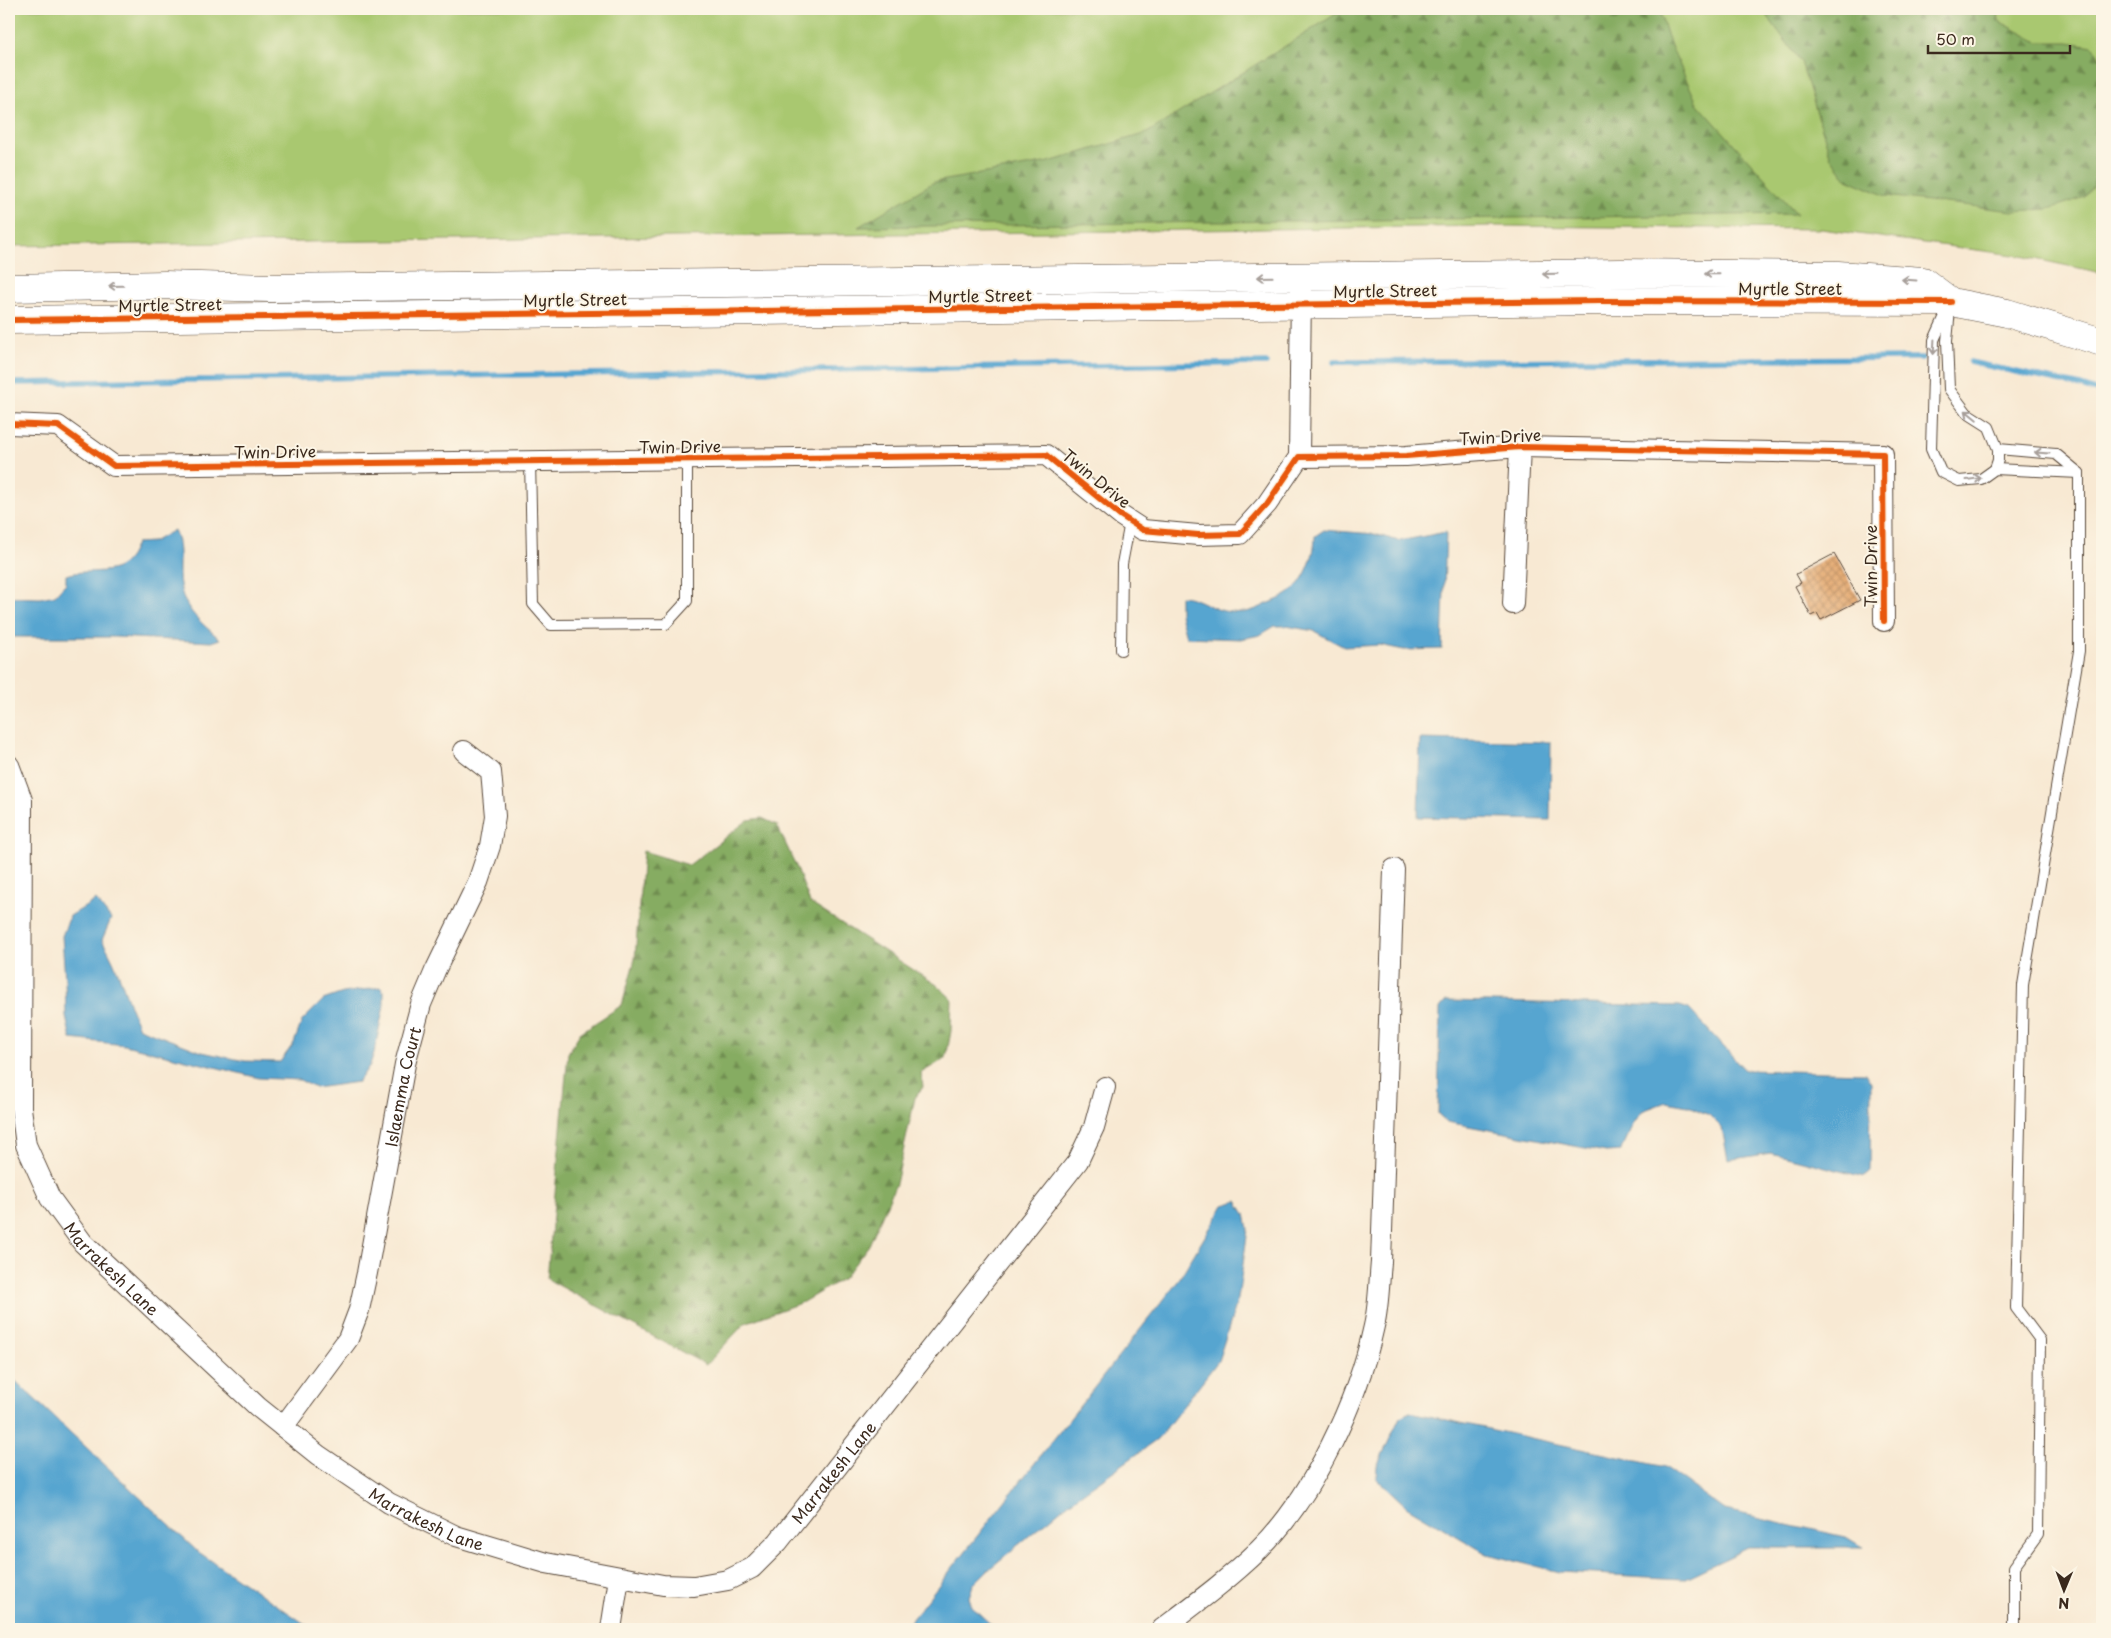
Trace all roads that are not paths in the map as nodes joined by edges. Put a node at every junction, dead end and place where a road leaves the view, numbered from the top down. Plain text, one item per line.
1 (1301, 277) junction
2 (9, 288) edge
3 (1951, 302) junction
4 (1302, 305) junction
5 (9, 320) edge
6 (2102, 342) edge
7 (9, 424) edge
8 (1520, 447) junction
9 (1998, 449) junction
10 (1299, 457) junction
11 (687, 459) junction
12 (530, 461) junction
13 (1995, 469) junction
14 (2079, 473) junction
15 (1130, 522) junction
16 (1513, 604) dead end
17 (1884, 621) dead end
18 (1120, 650) dead end
19 (464, 751) dead end
20 (9, 765) edge
21 (1394, 869) dead end
22 (15, 1049) edge
23 (1105, 1087) dead end
24 (284, 1427) junction
25 (619, 1578) junction
26 (611, 1629) edge
27 (1162, 1629) edge
28 (2014, 1629) edge

1 -> 2 street, Myrtle Street
3 -> 1 street, Myrtle Street
1 - 4 street
3 - 4 street, Myrtle Street
3 - 6 street, Myrtle Street
9 -> 3 lane
3 -> 13 lane
4 - 5 street, Myrtle Street
4 - 10 street
7 - 12 street, Twin Drive
8 - 10 street, Twin Drive
8 - 16 street
8 - 17 street, Twin Drive
9 - 13 lane
14 -> 9 lane
10 - 15 street, Twin Drive
11 - 12 street, Twin Drive
11 - 12 lane
11 - 15 street, Twin Drive
13 - 14 lane
14 - 28 lane
15 - 18 lane
19 - 24 street, Islaemma Court
20 - 22 street, Marrakesh Lane
21 - 27 street
22 - 24 street, Marrakesh Lane
23 - 25 street, Marrakesh Lane
24 - 25 street, Marrakesh Lane
25 - 26 street

